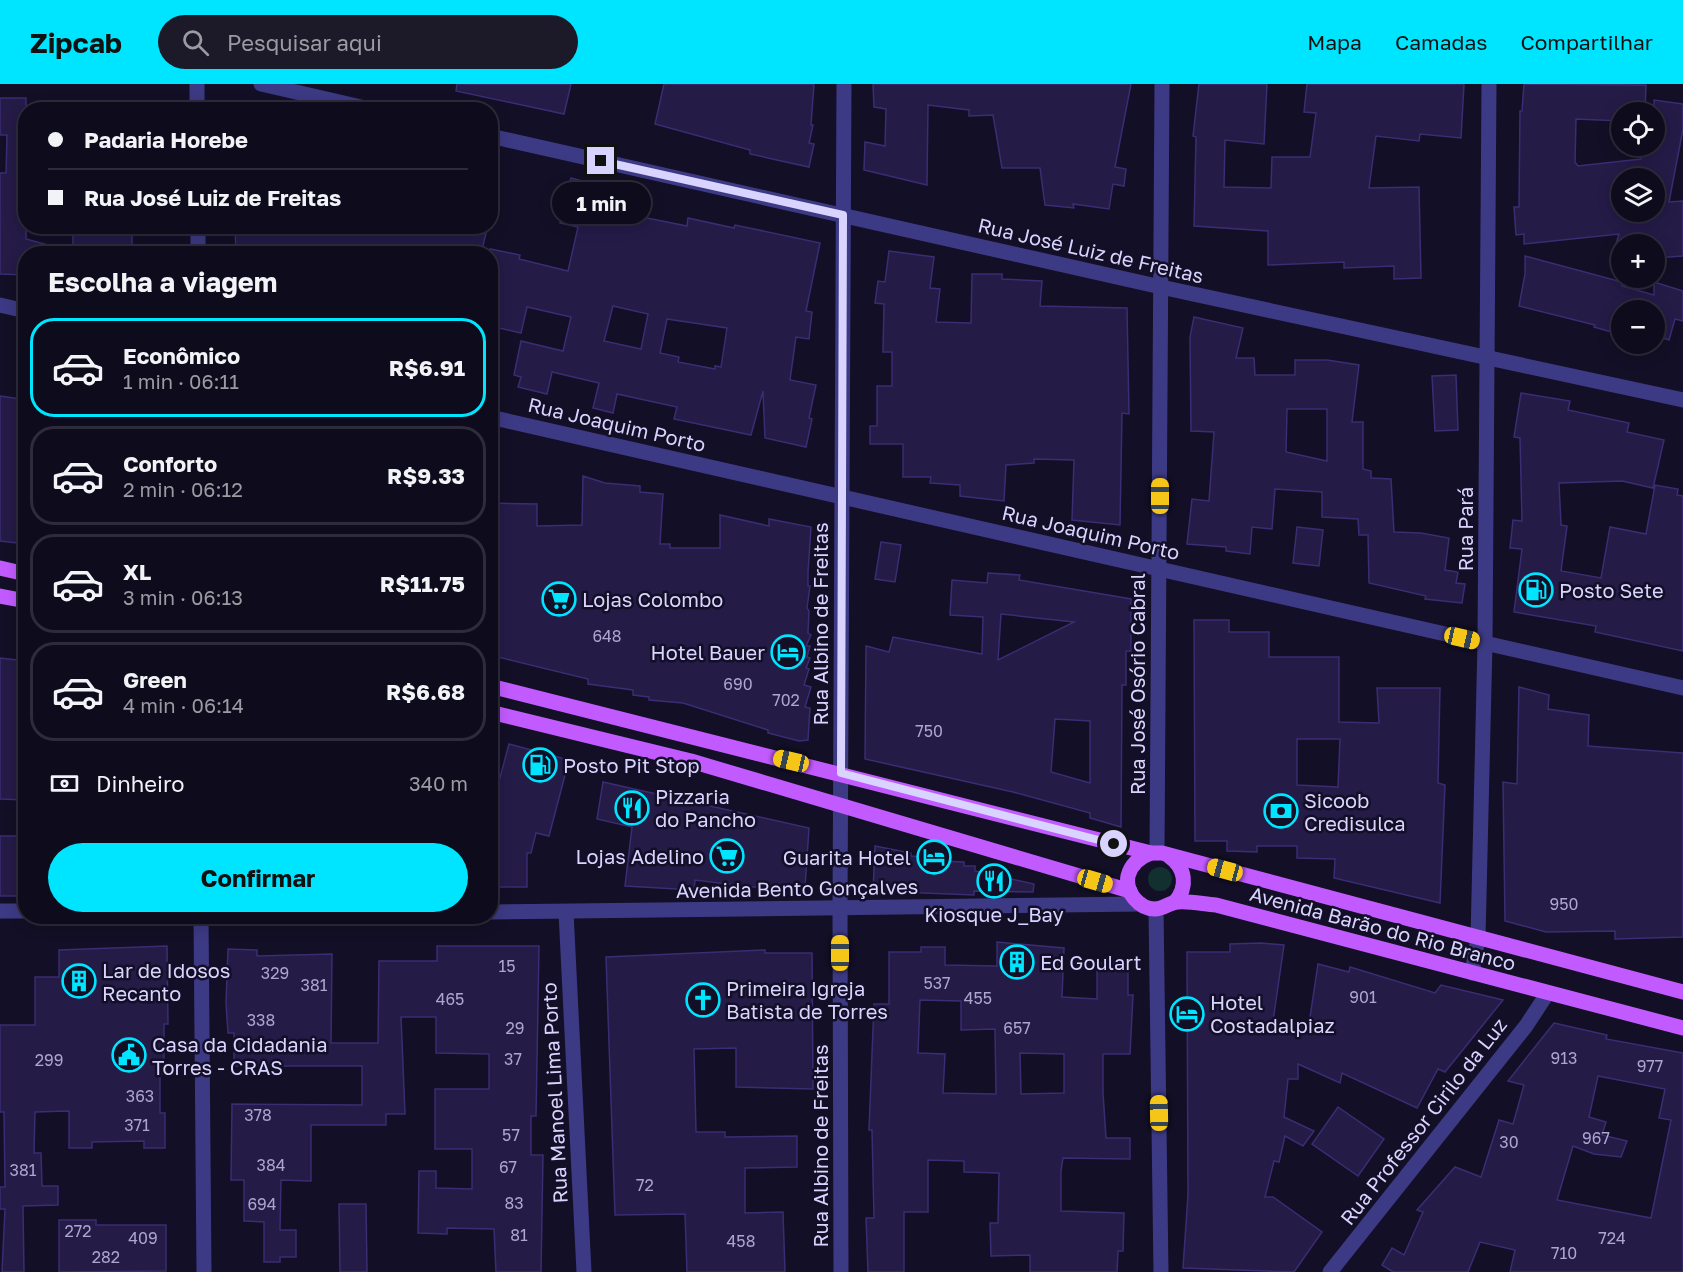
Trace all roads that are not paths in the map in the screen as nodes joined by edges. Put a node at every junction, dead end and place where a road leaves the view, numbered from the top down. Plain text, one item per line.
1 (197, 84) edge
2 (261, 84) edge
3 (844, 84) edge
4 (1162, 84) edge
5 (1489, 84) edge
6 (197, 102) edge
7 (339, 102) edge
8 (498, 138) edge
9 (843, 215) junction
10 (1161, 287) junction
11 (0, 305) edge
12 (18, 309) edge
13 (1486, 357) junction
14 (1683, 400) edge
15 (498, 419) edge
16 (842, 497) junction
17 (0, 568) edge
18 (1159, 568) junction
19 (18, 572) edge
20 (0, 596) edge
21 (18, 599) edge
22 (1485, 643) junction
23 (498, 688) edge
24 (1683, 688) edge
25 (498, 714) edge
26 (841, 773) junction
27 (840, 806) junction
28 (1158, 854) junction
29 (1130, 891) junction
30 (1175, 902) junction
31 (1141, 904) junction
32 (840, 908) junction
33 (1156, 909) junction
34 (0, 911) edge
35 (18, 911) edge
36 (498, 912) edge
37 (566, 912) junction
38 (201, 924) edge
39 (1478, 938) junction
40 (1472, 973) junction
41 (1683, 992) edge
42 (1546, 993) junction
43 (1683, 1028) edge
44 (204, 1272) edge
45 (584, 1272) edge
46 (841, 1272) edge
47 (1161, 1272) edge
48 (1330, 1272) edge

1 - 6 street
2 - 7 street
3 - 9 street, Rua Albino de Freitas
4 - 10 street, Rua José Osório Cabral
5 - 13 street, Rua Pará
8 - 9 street, Rua José Luiz de Freitas
9 - 10 street, Rua José Luiz de Freitas
9 - 16 street, Rua Albino de Freitas
10 - 13 street, Rua José Luiz de Freitas
10 - 18 street, Rua José Osório Cabral
11 - 12 street
13 - 14 street, Rua José Luiz de Freitas
13 - 22 street, Rua Pará
15 - 16 street, Rua Joaquim Porto
16 - 18 street, Rua Joaquim Porto
16 - 26 street, Rua Albino de Freitas
17 - 19 main road
18 - 22 street, Rua Joaquim Porto
18 - 28 street, Rua José Osório Cabral
20 - 21 main road
22 - 24 street, Rua Joaquim Porto
22 - 39 street, Rua Pará
23 - 26 main road, Avenida Barão do Rio Branco
25 - 27 main road
26 - 27 street, Rua Albino de Freitas
26 - 28 main road, Avenida Barão do Rio Branco
27 - 29 main road
27 - 32 street, Rua Albino de Freitas
28 - 29 main road
28 - 30 main road
28 - 39 main road, Avenida Barão do Rio Branco
29 - 31 main road
30 - 33 main road, Avenida Barão do Rio Branco
30 - 40 main road, Avenida Barão do Rio Branco
31 - 32 street, Avenida Bento Gonçalves
31 - 33 main road
32 - 37 street, Avenida Bento Gonçalves
32 - 46 street, Rua Albino de Freitas
33 - 47 street
34 - 35 street
36 - 37 street, Avenida Bento Gonçalves
37 - 45 street, Rua Manoel Lima Porto
38 - 44 street
39 - 40 street, Rua Pará
39 - 41 main road, Avenida Barão do Rio Branco
40 - 42 main road, Avenida Barão do Rio Branco
42 - 43 main road, Avenida Barão do Rio Branco
42 - 48 street, Rua Professor Cirilo da Luz

